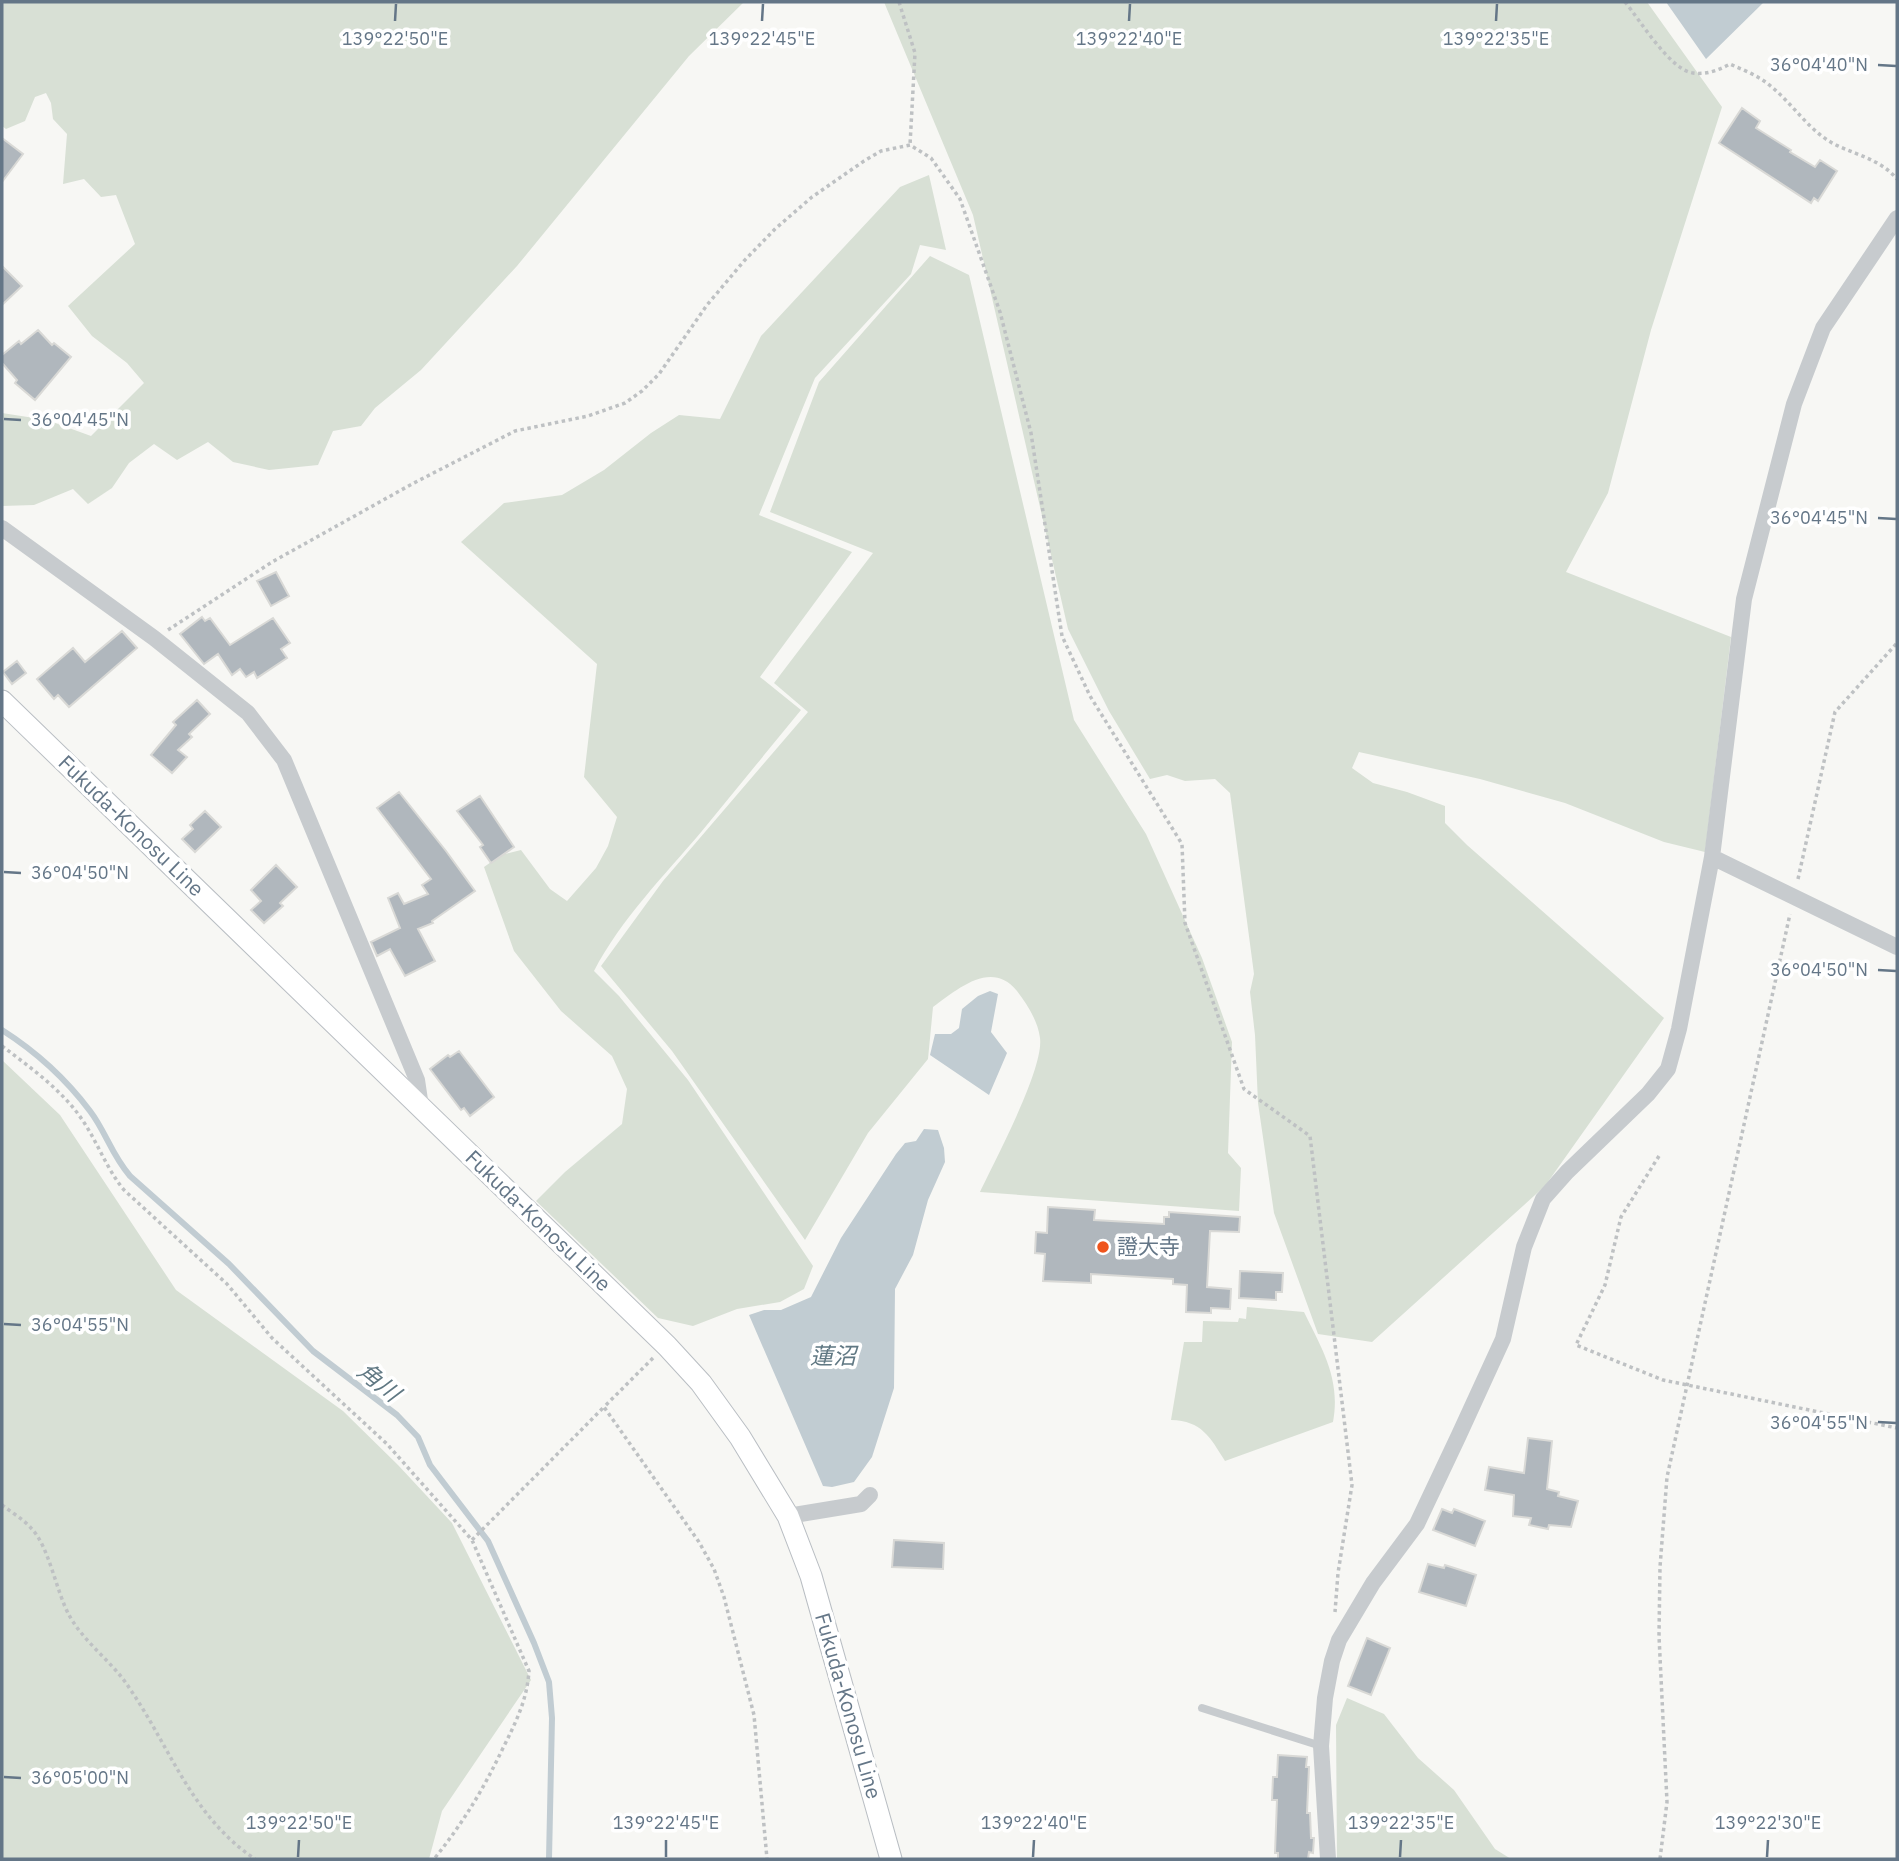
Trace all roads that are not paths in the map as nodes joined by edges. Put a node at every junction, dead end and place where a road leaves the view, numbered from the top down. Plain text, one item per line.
1 (1897, 218) edge
2 (2, 528) edge
3 (2, 701) edge
4 (1712, 857) junction
5 (1897, 947) edge
6 (421, 1107) junction
7 (870, 1495) dead end
8 (788, 1516) junction
9 (1202, 1708) dead end
10 (1321, 1746) junction
11 (891, 1859) edge
12 (1328, 1859) edge

1 - 4 street
2 - 6 street
3 - 6 main road, Fukuda-Konosu Line
4 - 5 street
4 - 10 street
6 - 8 main road, Fukuda-Konosu Line
7 - 8 street
8 - 11 main road, Fukuda-Konosu Line
9 - 10 lane
10 - 12 street

